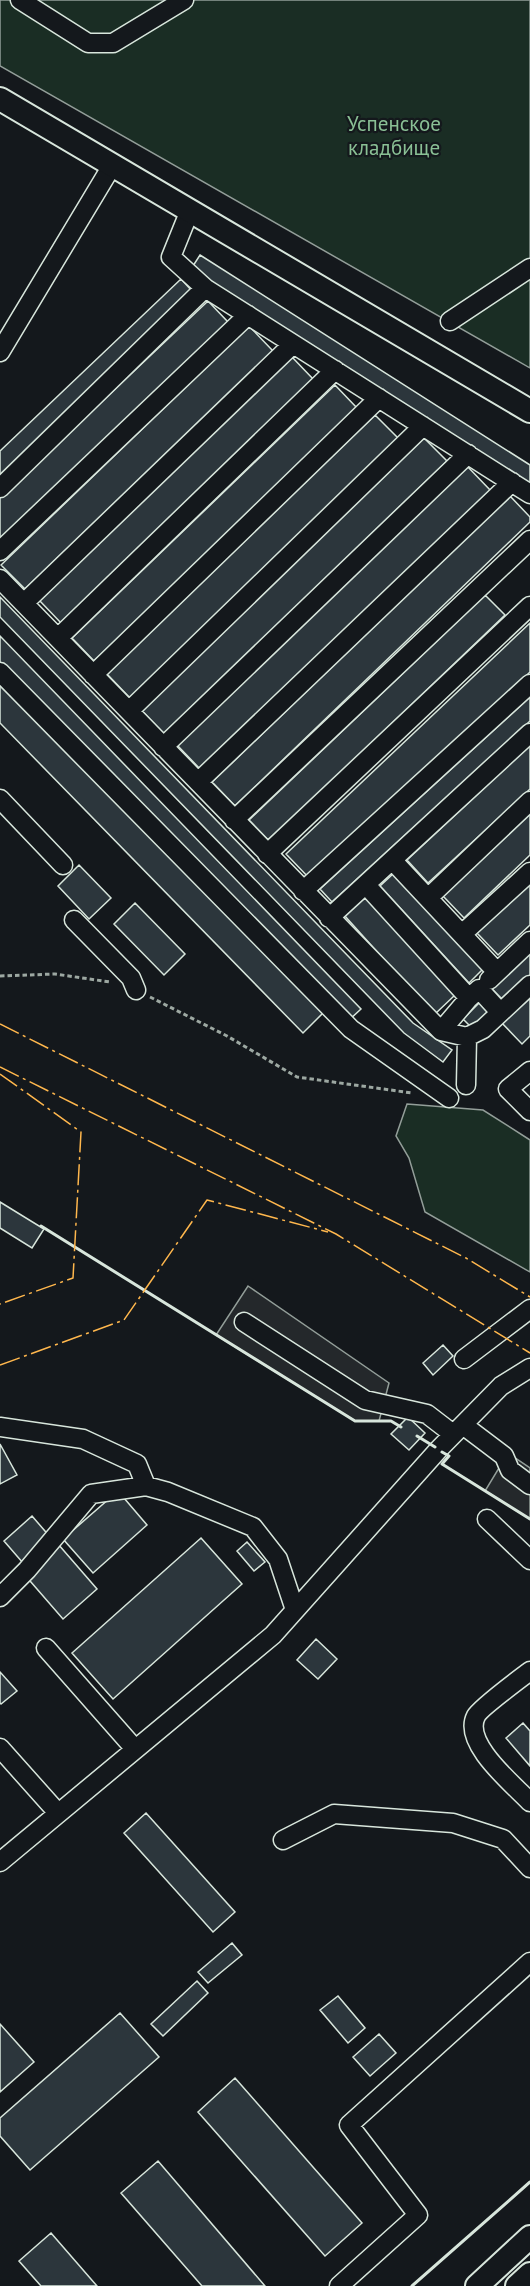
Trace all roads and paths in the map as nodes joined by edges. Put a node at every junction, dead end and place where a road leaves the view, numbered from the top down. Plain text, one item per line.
1 (20, 0) edge
2 (184, 0) edge
3 (0, 99) edge
4 (113, 165) junction
5 (190, 210) junction
6 (530, 268) edge
7 (206, 288) junction
8 (248, 315) junction
9 (450, 321) dead end
10 (293, 344) junction
11 (0, 352) edge
12 (335, 370) junction
13 (380, 398) junction
14 (530, 411) edge
15 (423, 426) junction
16 (468, 454) junction
17 (512, 482) junction
18 (0, 488) edge
19 (530, 494) edge
20 (530, 540) edge
21 (0, 551) edge
22 (0, 579) edge
23 (24, 603) junction
24 (530, 606) edge
25 (58, 638) junction
26 (0, 672) edge
27 (93, 675) junction
28 (530, 684) edge
29 (129, 711) junction
30 (530, 733) edge
31 (163, 747) junction
32 (198, 782) junction
33 (0, 799) edge
34 (530, 801) edge
35 (234, 820) junction
36 (267, 854) junction
37 (393, 861) junction
38 (63, 865) dead end
39 (530, 872) edge
40 (366, 885) junction
41 (303, 891) junction
42 (428, 898) junction
43 (329, 918) junction
44 (74, 920) dead end
45 (462, 934) junction
46 (530, 941) edge
47 (497, 972) junction
48 (0, 976) edge
49 (529, 987) edge
50 (136, 990) junction
51 (474, 994) junction
52 (500, 1012) junction
53 (441, 1031) junction
54 (467, 1037) junction
55 (530, 1071) edge
56 (466, 1085) dead end
57 (414, 1093) dead end
58 (449, 1098) dead end
59 (530, 1111) edge
60 (530, 1309) edge
61 (244, 1322) dead end
62 (464, 1359) dead end
63 (527, 1375) edge
64 (0, 1427) edge
65 (458, 1430) junction
66 (530, 1485) edge
67 (146, 1486) junction
68 (487, 1519) dead end
69 (530, 1560) edge
70 (0, 1597) edge
71 (295, 1610) junction
72 (46, 1648) dead end
73 (530, 1671) edge
74 (0, 1748) edge
75 (135, 1749) junction
76 (530, 1802) edge
77 (58, 1813) junction
78 (283, 1840) dead end
79 (0, 1862) edge
80 (530, 1868) edge
81 (530, 1962) edge
82 (530, 2237) edge
83 (530, 2274) edge
84 (339, 2286) edge
85 (477, 2286) edge
86 (517, 2286) edge

1 - 2 lane
3 - 4 main road
4 - 5 main road
4 - 11 lane
5 - 7 lane
5 - 14 main road
6 - 9 lane
7 - 8 lane
7 - 18 lane
8 - 10 lane
8 - 21 lane
10 - 12 lane
10 - 23 lane
12 - 13 lane
12 - 25 lane
13 - 15 lane
13 - 27 lane
15 - 16 lane
15 - 29 lane
16 - 17 lane
16 - 31 lane
17 - 19 lane
17 - 32 lane
20 - 35 lane
22 - 23 lane
23 - 25 lane
24 - 36 lane
25 - 27 lane
26 - 58 lane
27 - 29 lane
28 - 41 lane
29 - 31 lane
30 - 37 lane
31 - 32 lane
32 - 35 lane
33 - 38 lane
34 - 42 lane
35 - 36 lane
36 - 41 lane
37 - 40 lane
37 - 42 lane
39 - 45 lane
40 - 43 lane
40 - 51 lane
41 - 43 lane
42 - 45 lane
43 - 53 lane
44 - 50 lane
45 - 47 lane
46 - 47 lane
47 - 51 lane
48 - 50 path
49 - 52 lane
50 - 57 path
51 - 52 lane
51 - 53 lane
52 - 54 lane
53 - 54 lane
54 - 56 lane
55 - 59 lane
60 - 62 lane
61 - 65 lane
63 - 65 lane
64 - 67 lane
65 - 66 lane
65 - 71 lane
67 - 70 lane
67 - 71 lane
68 - 69 lane
71 - 75 lane
72 - 75 lane
73 - 76 lane
74 - 77 lane
75 - 77 lane
77 - 79 lane
78 - 80 lane
81 - 84 lane
82 - 85 main road
83 - 86 main road

